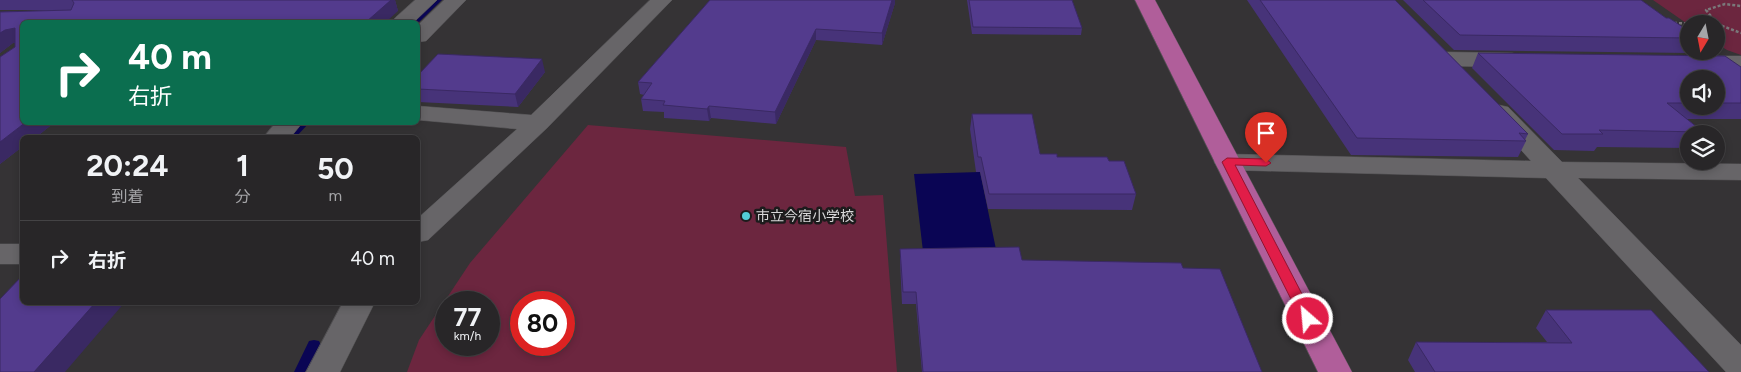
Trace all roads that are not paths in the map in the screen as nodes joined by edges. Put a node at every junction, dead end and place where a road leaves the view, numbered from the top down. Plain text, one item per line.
1 (427, 0) edge
2 (456, 0) edge
3 (662, 0) edge
4 (1145, 0) edge
5 (404, 20) edge
6 (420, 34) edge
7 (1428, 40) edge
8 (1729, 59) edge
9 (1447, 60) junction
10 (1535, 61) edge
11 (1682, 62) edge
12 (420, 113) edge
13 (538, 123) junction
14 (288, 125) edge
15 (278, 135) edge
16 (1227, 162) junction
17 (1556, 170) junction
18 (1741, 172) edge
19 (420, 231) edge
20 (0, 254) edge
21 (20, 254) edge
22 (358, 305) edge
23 (1726, 335) edge
24 (1741, 366) edge
25 (324, 372) edge
26 (1335, 372) edge

1 - 5 street
2 - 6 street
3 - 13 street
4 - 16 highway
7 - 9 street
8 - 11 street
9 - 10 street
9 - 17 street
12 - 13 street
13 - 19 street
14 - 15 street
16 - 17 street
16 - 26 highway
17 - 18 street
17 - 23 street
20 - 21 street
22 - 25 street
23 - 24 street

